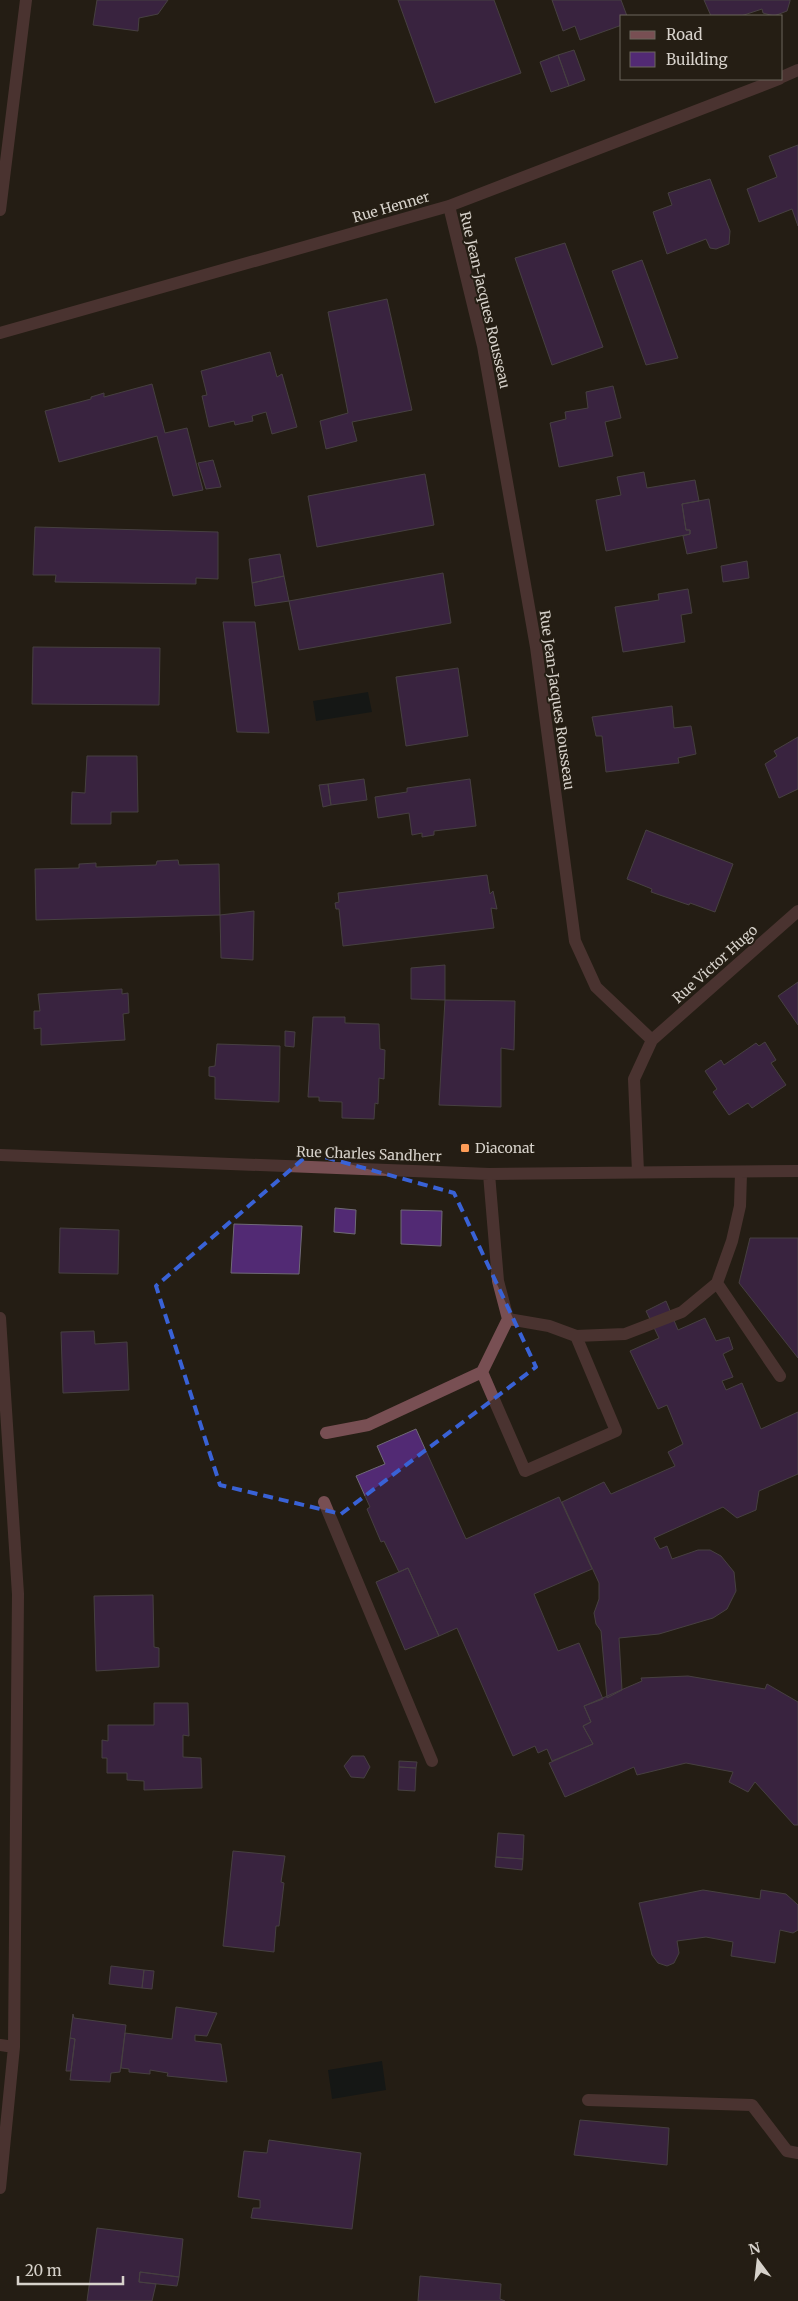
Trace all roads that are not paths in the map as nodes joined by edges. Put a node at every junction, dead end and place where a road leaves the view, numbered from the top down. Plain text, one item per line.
1 (26, 0) edge
2 (798, 70) edge
3 (783, 77) edge
4 (775, 80) edge
5 (449, 206) junction
6 (0, 210) edge
7 (0, 333) edge
8 (798, 911) edge
9 (652, 1040) junction
10 (0, 1155) edge
11 (798, 1171) edge
12 (638, 1172) junction
13 (741, 1173) junction
14 (489, 1174) junction
15 (717, 1282) junction
16 (0, 1318) edge
17 (508, 1319) junction
18 (576, 1336) junction
19 (482, 1372) junction
20 (780, 1376) dead end
21 (326, 1433) dead end
22 (324, 1502) dead end
23 (432, 1761) dead end
24 (0, 2045) edge
25 (14, 2047) junction
26 (588, 2100) dead end
27 (798, 2153) edge
28 (0, 2188) edge

1 - 6 street
2 - 3 street, Rue Henner
4 - 5 street, Rue Henner
5 - 7 street, Rue Henner
5 - 9 street, Rue Jean-Jacques Rousseau
8 - 9 street, Rue Victor Hugo
9 - 12 street
10 - 14 street, Rue Charles Sandherr
11 - 13 street, Rue Charles Sandherr
12 - 13 street, Rue Charles Sandherr
12 - 14 street, Rue Charles Sandherr
13 - 15 street
14 - 17 street
15 - 18 street
15 - 20 street
16 - 25 street
17 - 18 street
17 - 19 street
18 - 19 street
19 - 21 street
22 - 23 street
24 - 25 street
25 - 28 street
26 - 27 street

